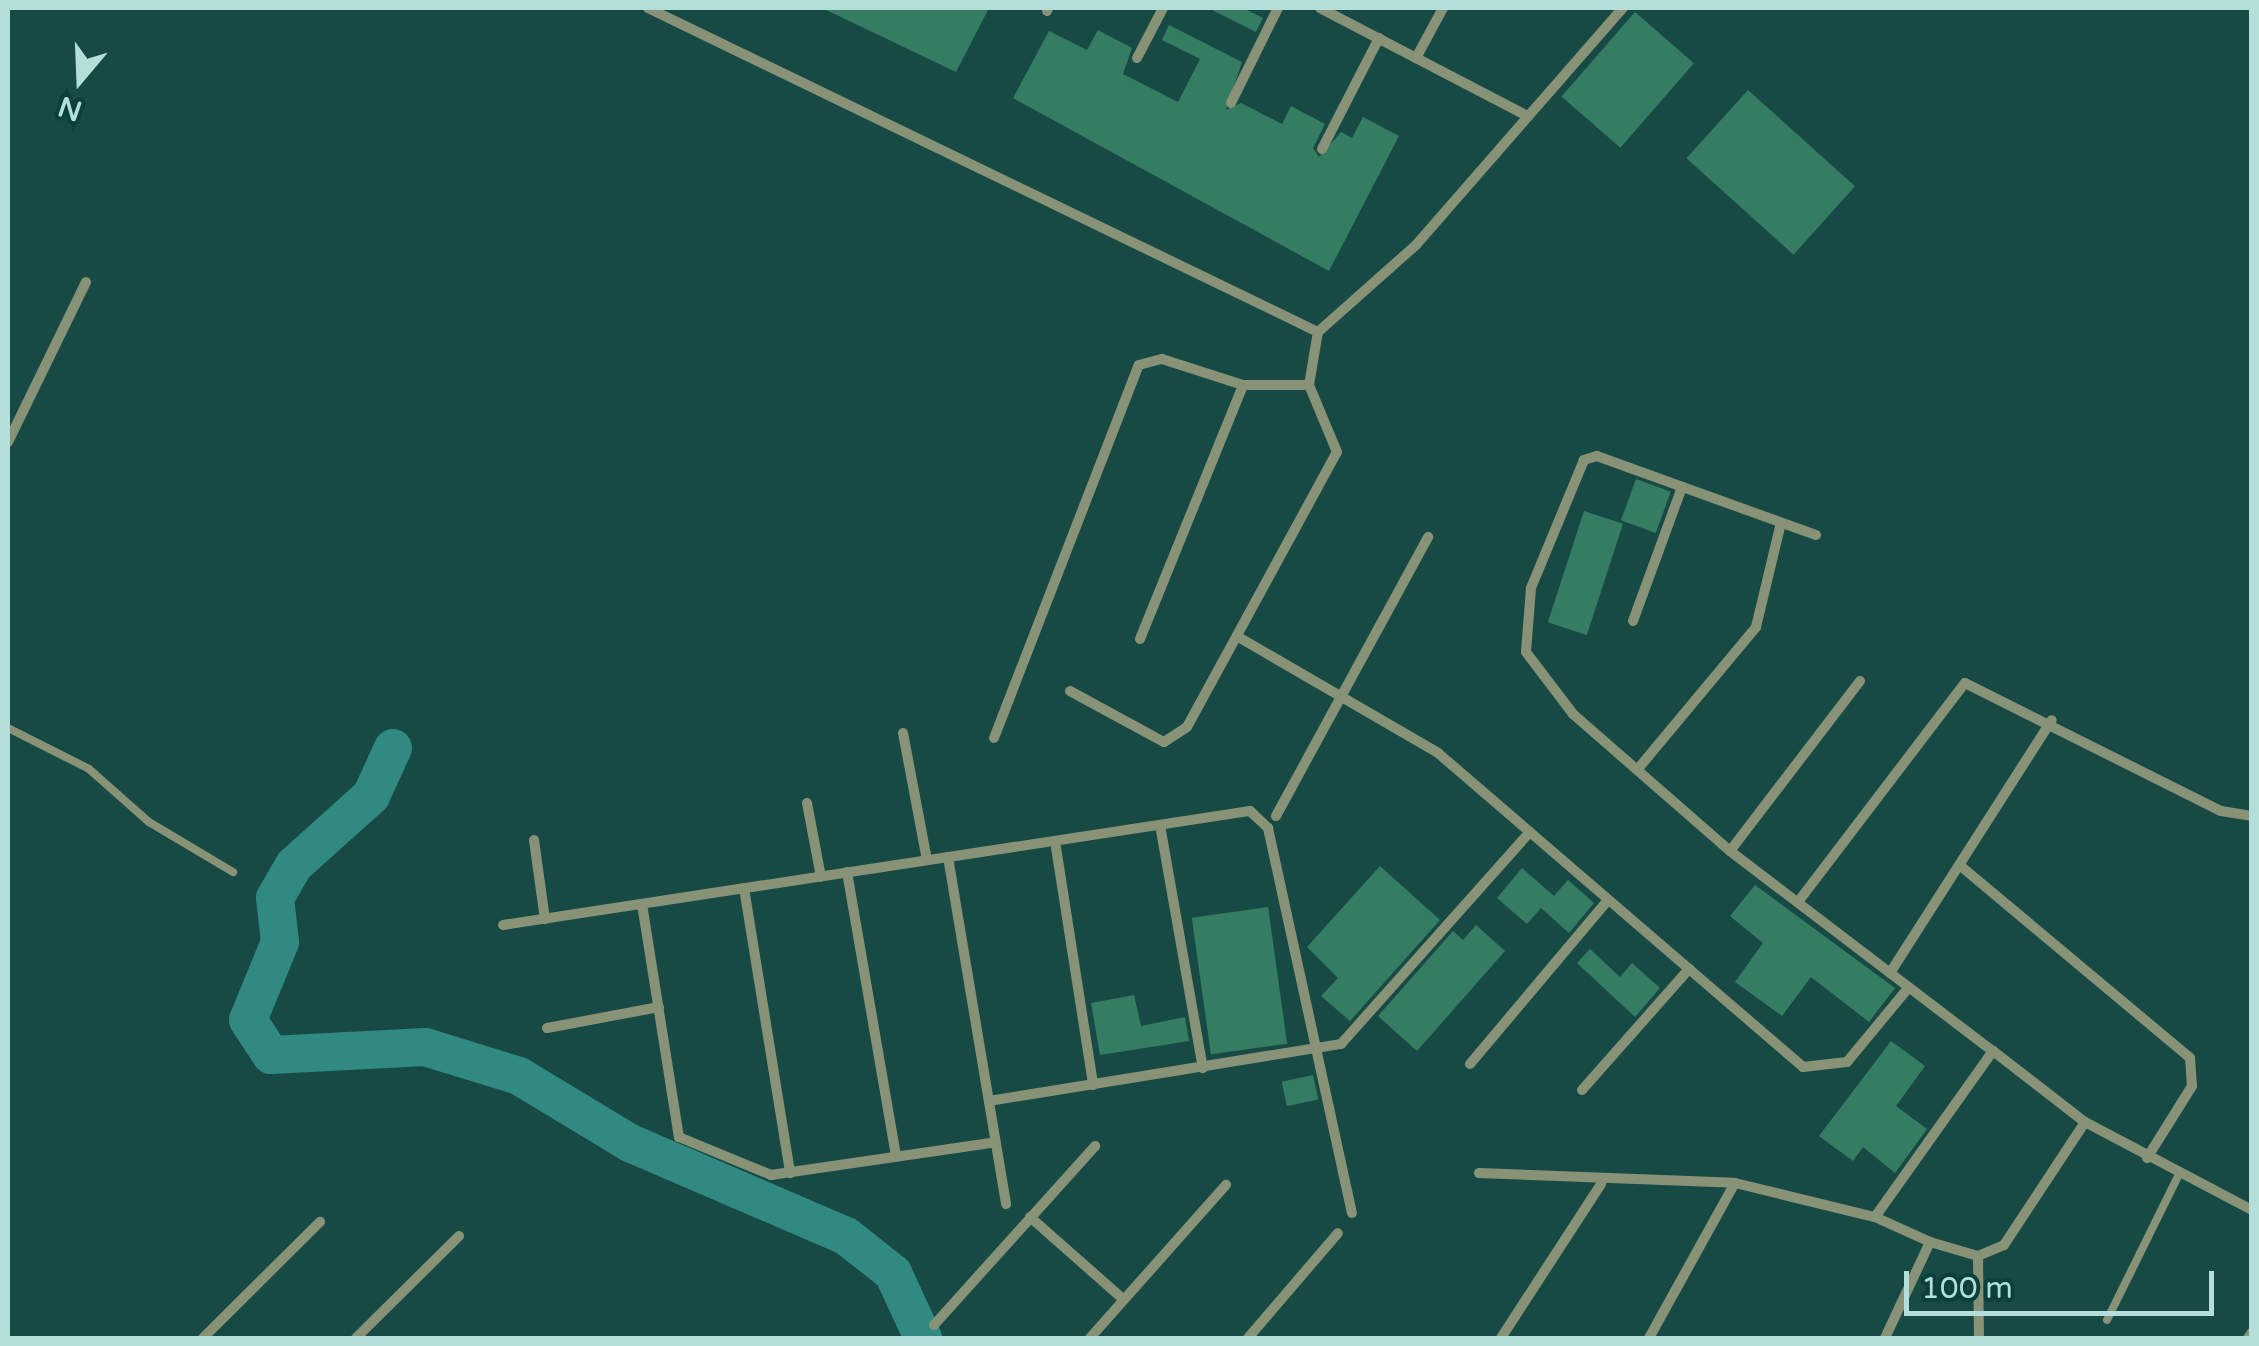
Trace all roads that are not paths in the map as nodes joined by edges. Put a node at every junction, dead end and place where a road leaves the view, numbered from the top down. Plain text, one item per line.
1 (648, 8) edge
2 (1164, 8) edge
3 (1278, 8) edge
4 (1324, 8) edge
5 (1443, 8) edge
6 (1623, 8) edge
7 (1379, 38) junction
8 (1137, 58) dead end
9 (1416, 58) junction
10 (1231, 103) dead end
11 (1524, 114) junction
12 (1322, 149) dead end
13 (86, 282) dead end
14 (1318, 332) junction
15 (1243, 385) junction
16 (1310, 385) junction
17 (8, 442) edge
18 (1682, 486) junction
19 (1782, 523) junction
20 (1816, 535) dead end
21 (1428, 536) dead end
22 (1633, 621) dead end
23 (1240, 638) junction
24 (1140, 639) dead end
25 (1860, 681) dead end
26 (1070, 690) dead end
27 (1343, 692) junction
28 (2052, 720) junction
29 (8, 728) edge
30 (903, 733) dead end
31 (994, 738) dead end
32 (1638, 770) junction
33 (807, 803) dead end
34 (1276, 816) dead end
35 (2252, 816) edge
36 (1160, 825) junction
37 (1530, 832) junction
38 (534, 840) dead end
39 (1055, 841) junction
40 (1730, 851) junction
41 (948, 857) junction
42 (928, 860) junction
43 (1962, 868) junction
44 (233, 872) dead end
45 (847, 872) junction
46 (821, 877) junction
47 (744, 888) junction
48 (1608, 900) junction
49 (1798, 902) junction
50 (642, 904) junction
51 (545, 918) junction
52 (503, 925) dead end
53 (1689, 969) junction
54 (1890, 973) junction
55 (1909, 987) junction
56 (659, 1008) junction
57 (547, 1028) dead end
58 (1316, 1050) junction
59 (1992, 1051) junction
60 (1470, 1064) dead end
61 (1203, 1068) junction
62 (1093, 1085) junction
63 (1582, 1090) dead end
64 (989, 1101) junction
65 (2084, 1122) junction
66 (996, 1142) junction
67 (1095, 1146) dead end
68 (896, 1156) junction
69 (2147, 1158) junction
70 (790, 1173) junction
71 (1480, 1173) dead end
72 (2179, 1174) junction
73 (1735, 1183) junction
74 (1602, 1184) junction
75 (1226, 1185) dead end
76 (1006, 1204) dead end
77 (2252, 1210) edge
78 (1352, 1213) dead end
79 (1030, 1217) junction
80 (1875, 1217) junction
81 (320, 1222) dead end
82 (1338, 1233) dead end
83 (459, 1236) dead end
84 (1930, 1242) junction
85 (1978, 1256) junction
86 (1124, 1300) junction
87 (2107, 1320) dead end
88 (934, 1325) dead end
89 (363, 1336) edge
90 (203, 1338) edge
91 (1090, 1338) edge
92 (1248, 1338) edge
93 (1501, 1338) edge
94 (1649, 1338) edge
95 (1885, 1338) edge
96 (1979, 1338) edge

1 - 14 street
2 - 8 street
3 - 10 street
4 - 7 street
5 - 9 street
6 - 11 street
7 - 9 street
7 - 12 street
9 - 11 street
11 - 14 street
13 - 17 street
14 - 16 street
15 - 16 street
15 - 24 street
15 - 31 street
16 - 23 street
18 - 19 street
18 - 22 street
18 - 32 street
19 - 20 street
19 - 32 street
21 - 27 street
23 - 26 street
23 - 27 street
25 - 40 street
27 - 34 street
27 - 37 street
28 - 35 street
28 - 43 street
28 - 49 street
29 - 44 lane
30 - 42 street
32 - 40 street
33 - 46 street
36 - 39 street
36 - 58 street
36 - 61 street
37 - 48 street
37 - 58 street
38 - 51 street
39 - 41 street
39 - 62 street
40 - 49 street
41 - 42 street
41 - 64 street
42 - 45 street
43 - 54 street
43 - 69 street
45 - 46 street
45 - 68 street
46 - 47 street
47 - 50 street
47 - 70 street
48 - 53 street
48 - 60 street
49 - 54 street
50 - 51 street
50 - 56 street
51 - 52 street
53 - 55 street
53 - 63 street
54 - 55 street
55 - 59 street
56 - 57 street
56 - 70 street
58 - 61 street
58 - 78 street
59 - 65 street
59 - 80 street
61 - 62 street
62 - 64 street
64 - 66 street
65 - 69 street
65 - 85 street
66 - 68 street
66 - 76 street
67 - 79 street
68 - 70 street
69 - 72 street
71 - 74 street
72 - 77 street
72 - 87 lane
73 - 74 street
73 - 80 street
73 - 94 street
74 - 93 street
75 - 86 street
79 - 86 street
79 - 88 street
80 - 84 street
81 - 90 street
82 - 92 street
83 - 89 street
84 - 85 street
84 - 95 street
85 - 96 street
86 - 91 street

